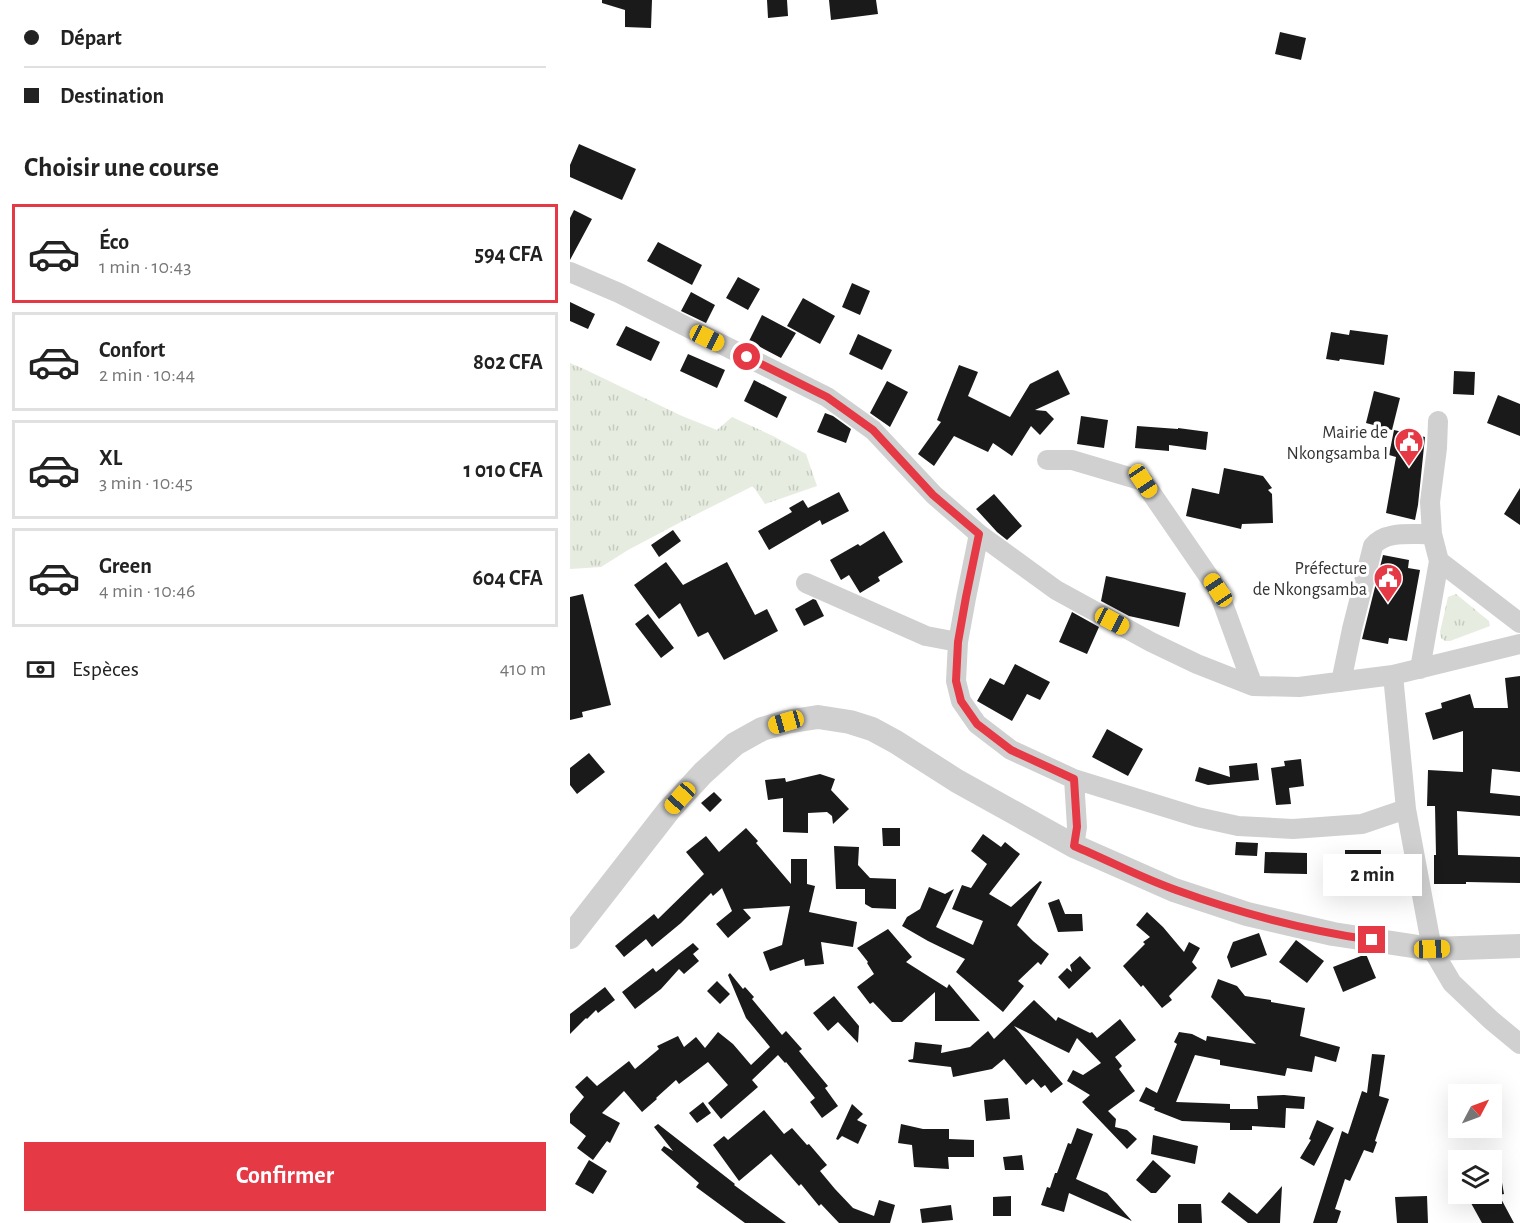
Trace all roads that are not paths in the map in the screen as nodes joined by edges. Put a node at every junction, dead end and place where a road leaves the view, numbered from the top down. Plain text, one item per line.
1 (570, 272) edge
2 (1438, 421) dead end
3 (1047, 460) dead end
4 (979, 534) junction
5 (1432, 534) junction
6 (1439, 561) junction
7 (806, 583) dead end
8 (1515, 616) edge
9 (958, 642) junction
10 (1520, 644) edge
11 (1420, 669) junction
12 (1393, 675) junction
13 (1341, 682) junction
14 (1253, 686) junction
15 (1074, 779) junction
16 (1406, 809) junction
17 (1074, 846) junction
18 (570, 936) edge
19 (1520, 946) edge
20 (1432, 949) junction
21 (1520, 1044) edge

1 - 4 street
2 - 5 street
3 - 14 street
4 - 9 street
4 - 14 street
5 - 6 street
5 - 13 street
6 - 8 street
6 - 11 street
7 - 9 street
9 - 15 street
10 - 11 street
11 - 12 street
12 - 13 street
12 - 16 street
13 - 14 street
15 - 16 street
15 - 17 street
16 - 20 street
17 - 18 street
17 - 20 street
19 - 20 street
20 - 21 street

